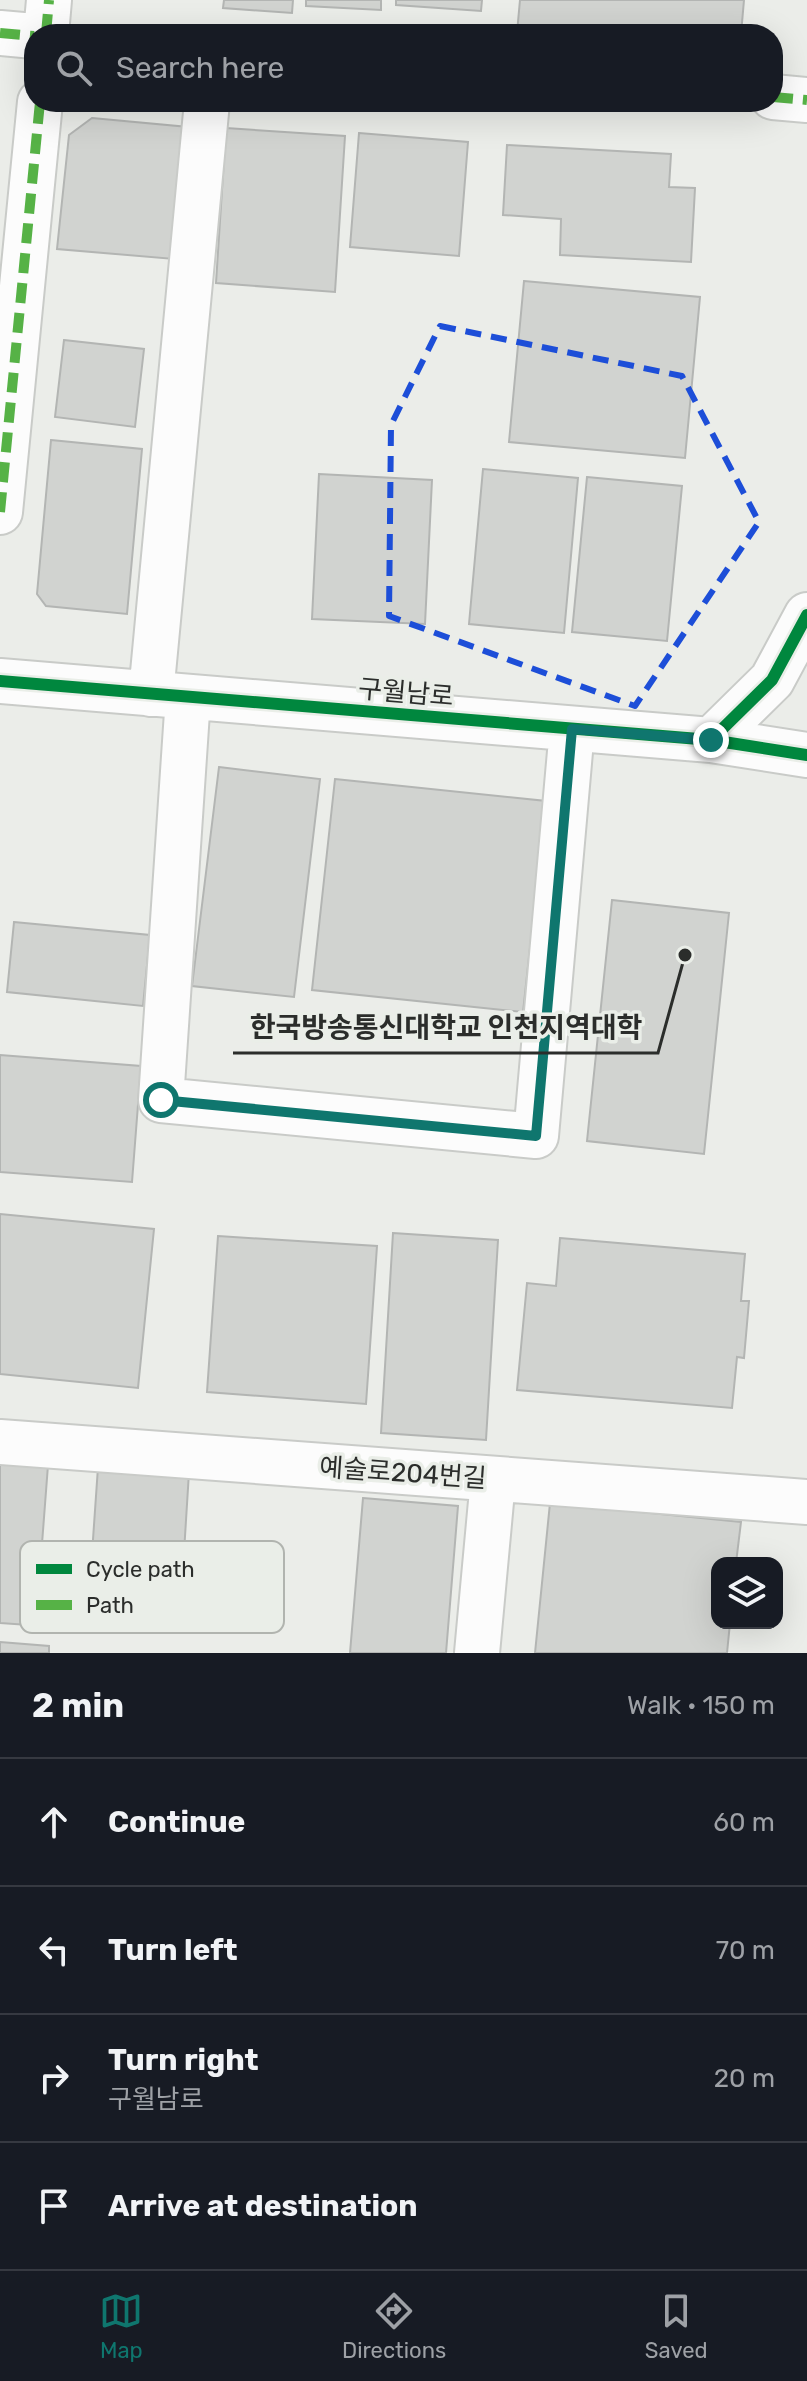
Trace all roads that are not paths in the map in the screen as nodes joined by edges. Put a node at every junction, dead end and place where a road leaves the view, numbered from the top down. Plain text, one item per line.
1 (49, 0) edge
2 (47, 24) edge
3 (0, 33) edge
4 (24, 35) edge
5 (783, 98) edge
6 (807, 100) edge
7 (39, 112) edge
8 (206, 112) edge
9 (0, 512) edge
10 (807, 615) edge
11 (0, 681) edge
12 (170, 695) junction
13 (572, 729) junction
14 (711, 740) junction
15 (807, 755) edge
16 (0, 1442) edge
17 (493, 1480) junction
18 (807, 1502) edge
19 (477, 1653) edge

1 - 2 street
3 - 4 street
5 - 6 street
7 - 9 street
8 - 12 street
10 - 14 street
11 - 12 street, 구월남로
12 - 13 street, 구월남로
12 - 13 street
13 - 14 street, 구월남로
14 - 15 street, 구월남로
16 - 17 street, 예술로204번길
17 - 18 street, 예술로204번길
17 - 19 street

